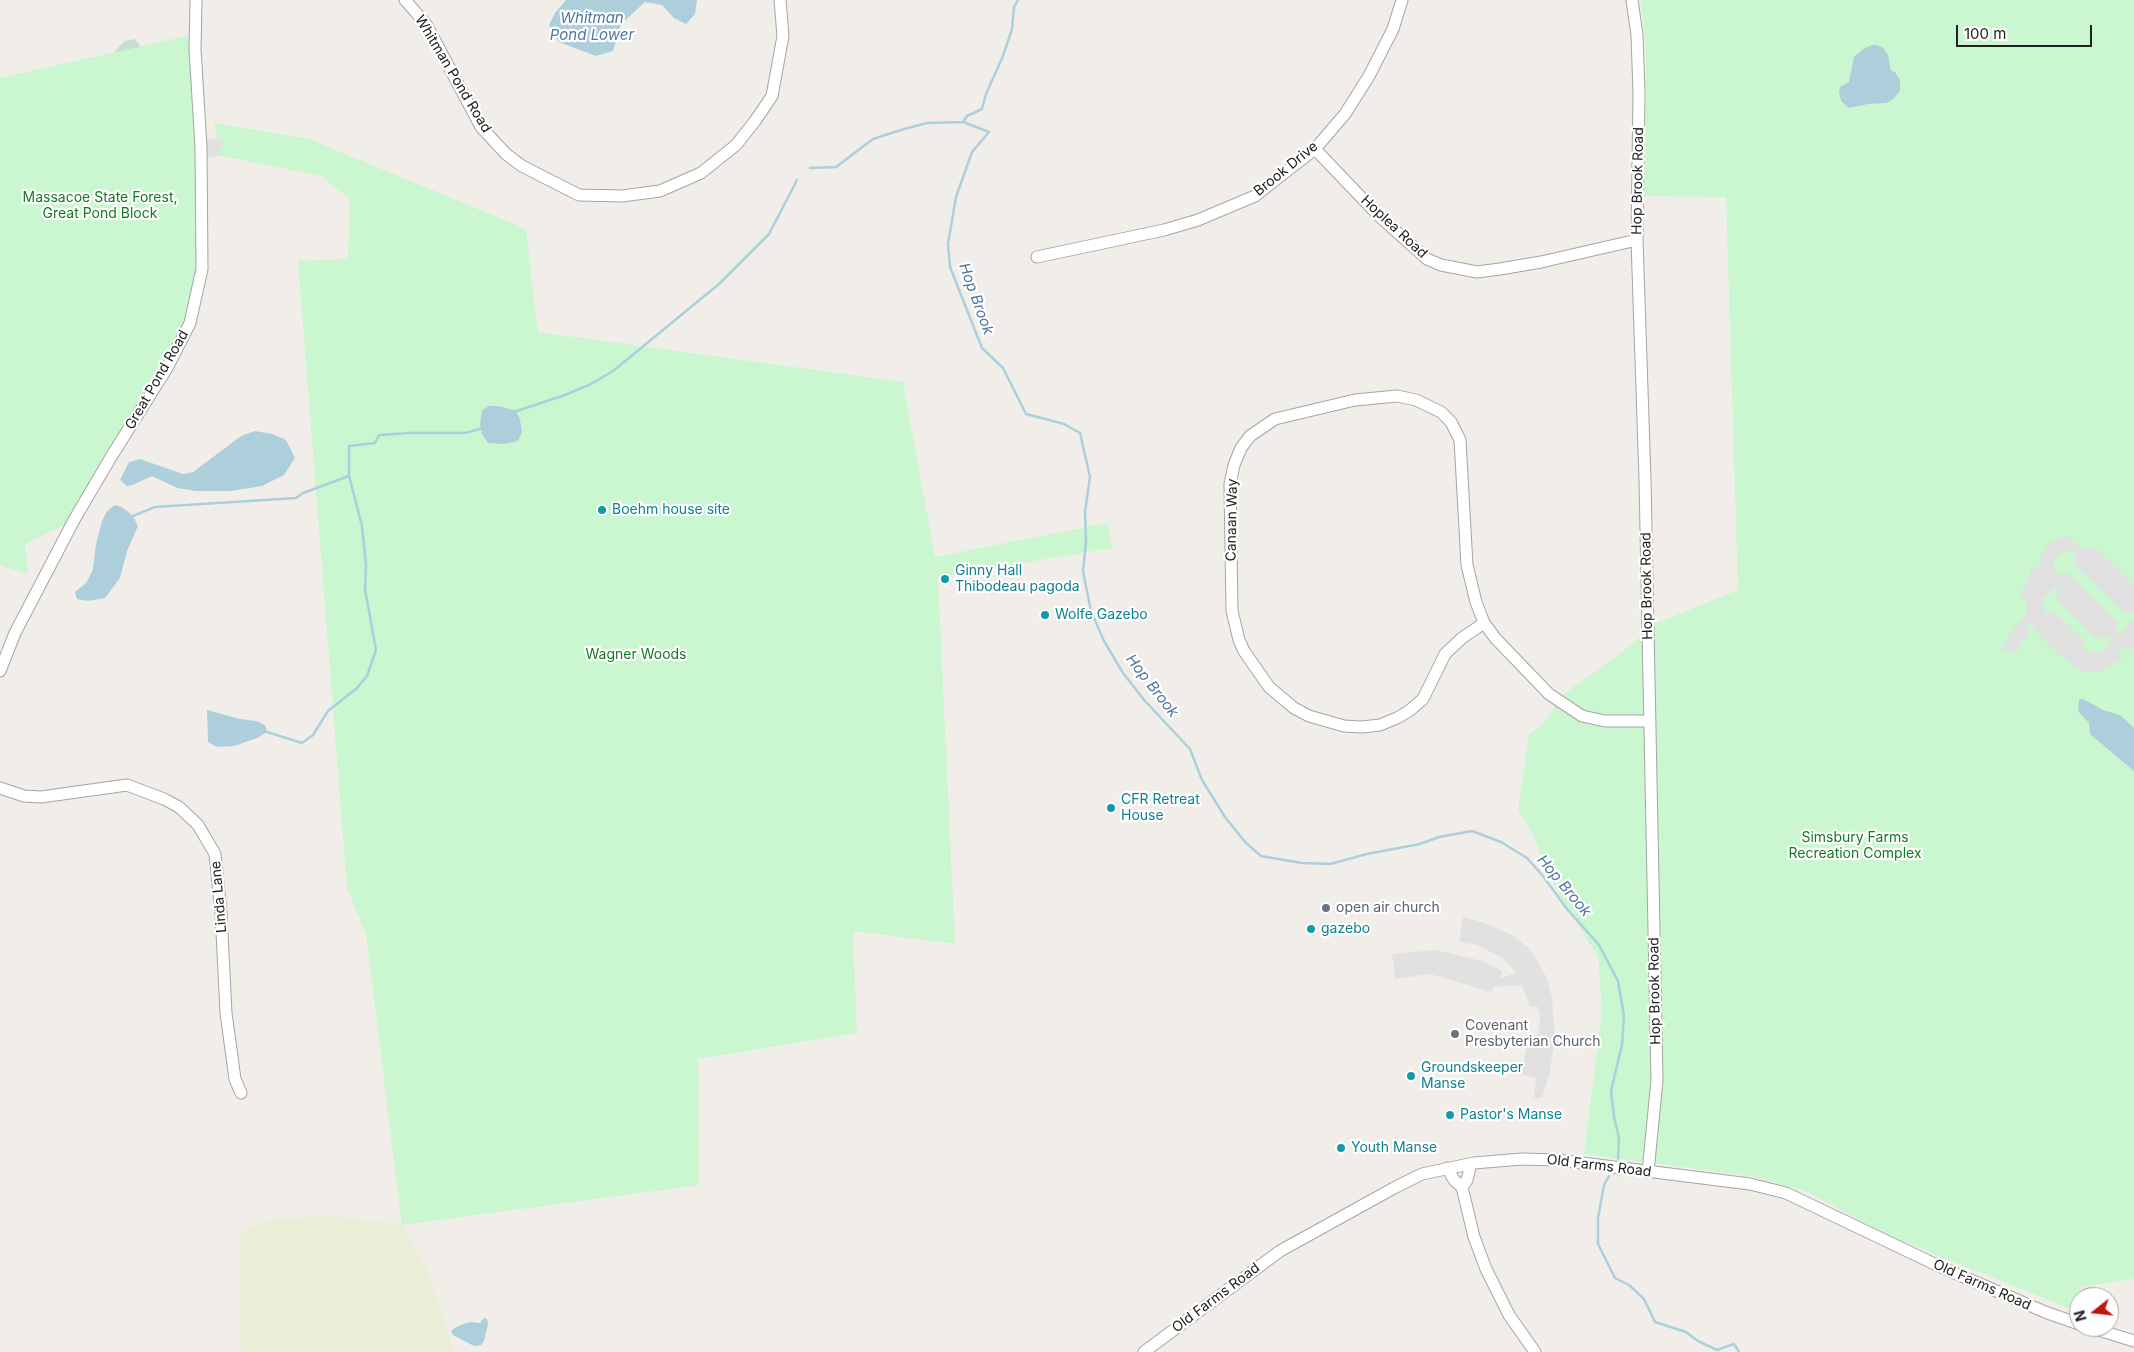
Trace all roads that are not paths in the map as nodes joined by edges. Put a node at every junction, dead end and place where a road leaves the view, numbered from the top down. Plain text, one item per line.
1 (196, 0) edge
2 (405, 0) edge
3 (780, 0) edge
4 (1402, 0) edge
5 (1632, 0) edge
6 (1315, 149) junction
7 (1636, 240) junction
8 (1037, 257) dead end
9 (1484, 623) junction
10 (0, 671) edge
11 (1650, 721) junction
12 (0, 788) edge
13 (241, 1093) dead end
14 (1471, 1164) junction
15 (1447, 1168) junction
16 (1648, 1172) junction
17 (1462, 1187) junction
18 (2069, 1320) edge
19 (2119, 1336) edge
20 (2134, 1341) edge
21 (1144, 1352) edge
22 (1535, 1352) edge

1 - 10 street, Great Pond Road
2 - 3 street, Whitman Pond Road
4 - 6 street, Brook Drive
5 - 7 street, Hop Brook Road
6 - 7 street, Hoplea Road
6 - 8 street, Brook Drive
7 - 11 street, Hop Brook Road
9 - 9 street, Canaan Way
9 - 11 street, Canaan Way
11 - 16 street, Hop Brook Road
12 - 13 street, Linda Lane
14 - 15 street, Old Farms Road
14 - 16 street, Old Farms Road
14 - 17 street
15 - 17 street
15 - 21 street, Old Farms Road
16 - 18 street, Old Farms Road
17 - 22 street
19 - 20 street

